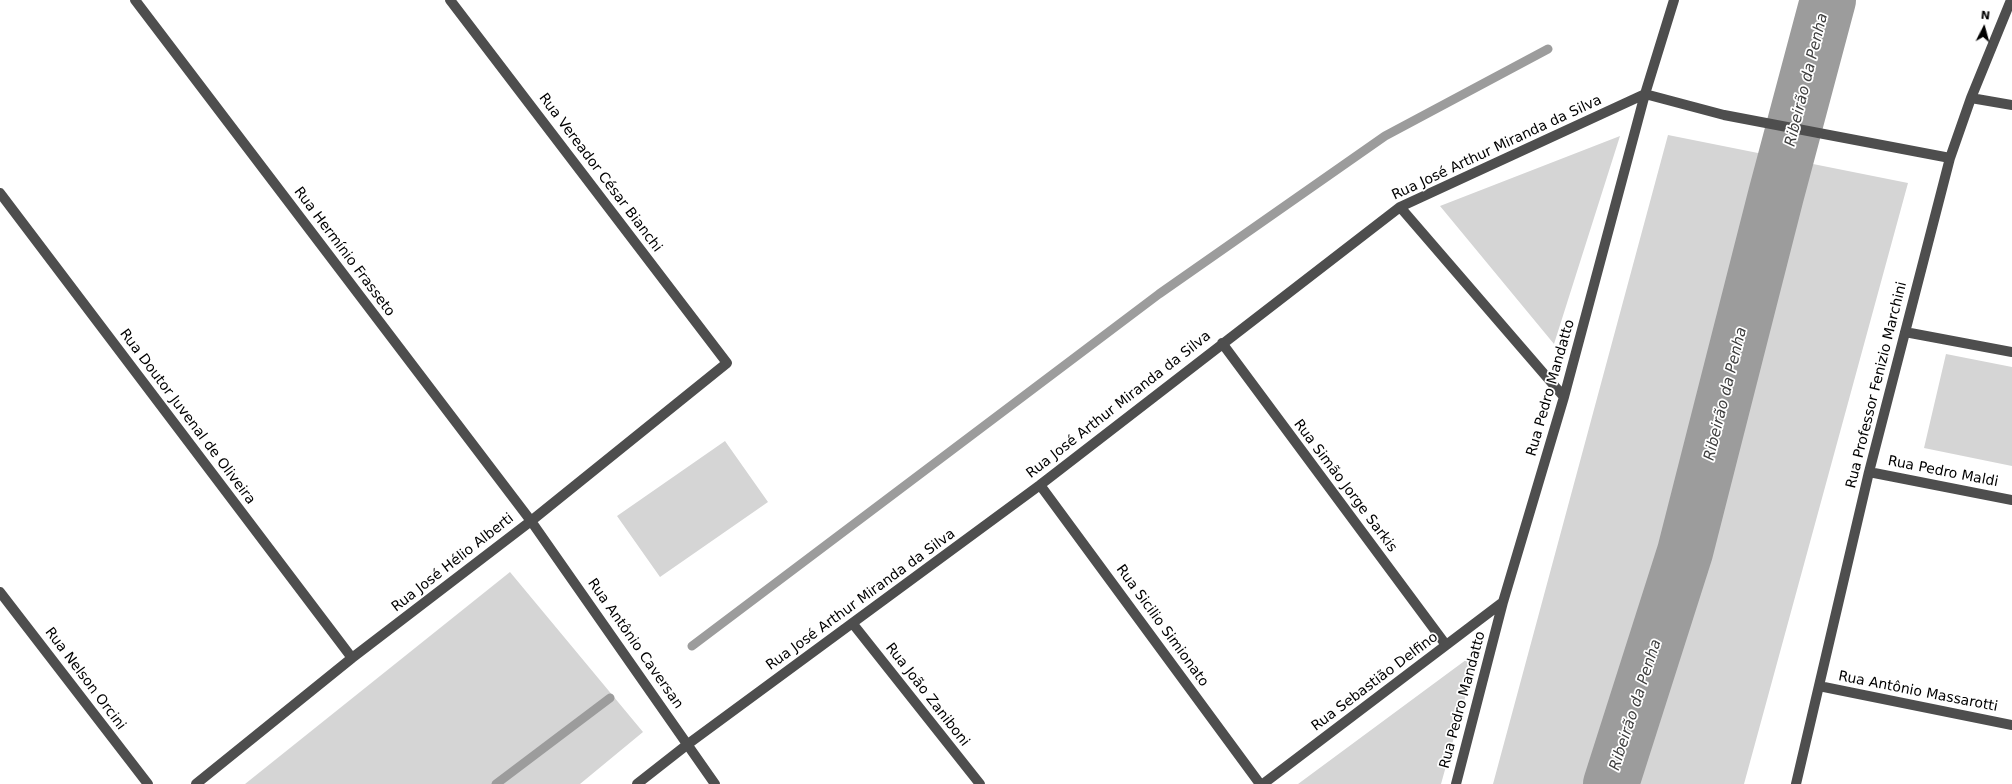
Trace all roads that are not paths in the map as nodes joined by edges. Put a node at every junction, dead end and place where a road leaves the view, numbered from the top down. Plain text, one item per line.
1 (135, 0) edge
2 (450, 0) edge
3 (1674, 0) edge
4 (2011, 0) edge
5 (1646, 94) junction
6 (1971, 98) junction
7 (2012, 105) edge
8 (1950, 158) junction
9 (0, 193) edge
10 (1400, 207) junction
11 (1905, 332) junction
12 (1222, 343) junction
13 (2012, 352) edge
14 (727, 364) joint
15 (1564, 397) junction
16 (1869, 472) junction
17 (1040, 485) junction
18 (2012, 500) edge
19 (531, 521) junction
20 (0, 592) edge
21 (1503, 602) junction
22 (853, 624) junction
23 (1446, 645) junction
24 (352, 658) junction
25 (1819, 686) junction
26 (2012, 725) edge
27 (688, 744) junction
28 (148, 784) edge
29 (196, 784) edge
30 (637, 784) edge
31 (715, 784) edge
32 (980, 784) edge
33 (1262, 784) edge
34 (1456, 784) edge
35 (1796, 784) edge

1 - 19 street, Rua Hermínio Frasseto
2 - 14 street, Rua Vereador César Bianchi
3 - 5 street, Rua Pedro Mandatto
4 - 6 street, Rua Professor Fenizio Marchini
5 - 8 street
5 - 10 street, Rua José Arthur Miranda da Silva
5 - 15 street, Rua Pedro Mandatto
6 - 7 street
6 - 8 street, Rua Professor Fenizio Marchini
8 - 11 street, Rua Professor Fenizio Marchini
9 - 24 street, Rua Doutor Juvenal de Oliveira
10 - 12 street, Rua José Arthur Miranda da Silva
10 - 15 street
11 - 13 street
11 - 16 street, Rua Professor Fenizio Marchini
12 - 17 street, Rua José Arthur Miranda da Silva
12 - 23 street, Rua Simão Jorge Sarkis
14 - 19 street, Rua José Hélio Alberti
15 - 21 street, Rua Pedro Mandatto
16 - 18 street, Rua Pedro Maldi
16 - 25 street, Rua Professor Fenizio Marchini
17 - 22 street, Rua José Arthur Miranda da Silva
17 - 33 street, Rua Sicilio Simionato
19 - 24 street, Rua José Hélio Alberti
19 - 27 street, Rua Antônio Caversan
20 - 28 street, Rua Nelson Orcini
21 - 23 street, Rua Sebastião Delfino
21 - 34 street, Rua Pedro Mandatto
22 - 27 street, Rua José Arthur Miranda da Silva
22 - 32 street, Rua João Zaniboni
23 - 33 street, Rua Sebastião Delfino
24 - 29 street, Rua José Hélio Alberti
25 - 26 street, Rua Antônio Massarotti
25 - 35 street, Rua Professor Fenizio Marchini
27 - 30 street, Rua José Arthur Miranda da Silva
27 - 31 street, Rua Antônio Caversan

